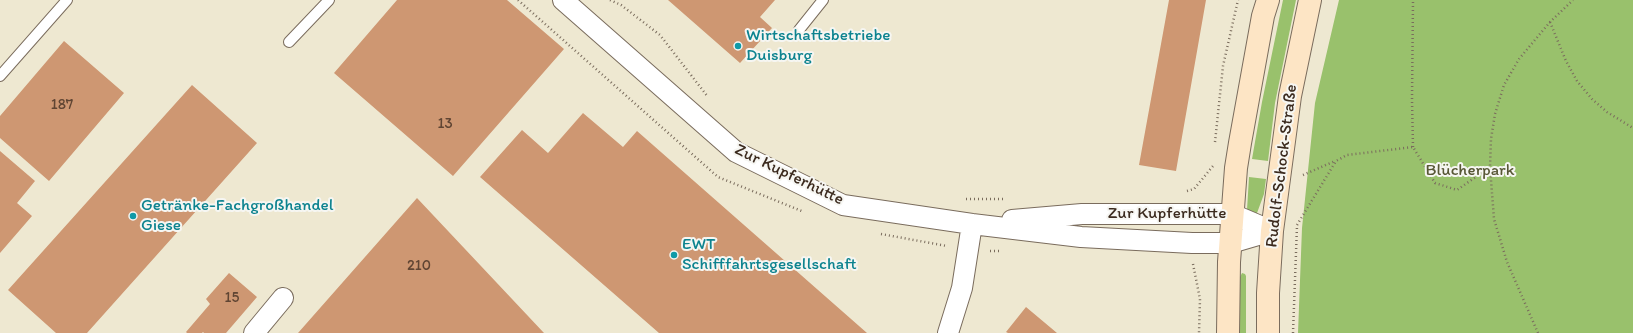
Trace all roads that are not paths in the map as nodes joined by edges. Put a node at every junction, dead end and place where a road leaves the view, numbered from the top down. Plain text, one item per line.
1 (67, 0) edge
2 (329, 0) edge
3 (563, 0) edge
4 (823, 0) edge
5 (1268, 0) edge
6 (1310, 0) edge
7 (799, 30) dead end
8 (289, 42) dead end
9 (0, 76) edge
10 (1232, 214) junction
11 (972, 224) junction
12 (1272, 231) junction
13 (1230, 243) junction
14 (284, 298) dead end
15 (254, 333) edge
16 (948, 333) edge
17 (1228, 333) edge
18 (1268, 333) edge

1 - 9 lane
2 - 8 lane
3 - 11 street, Zur Kupferhütte
4 - 7 lane
5 - 10 main road
6 - 12 main road, Rudolf-Schock-Straße
10 - 11 street, Zur Kupferhütte
10 - 12 street, Zur Kupferhütte
10 - 13 main road
11 - 13 street, Zur Kupferhütte
11 - 16 street
12 - 13 street, Zur Kupferhütte
12 - 18 main road, Rudolf-Schock-Straße
13 - 17 main road
14 - 15 street

